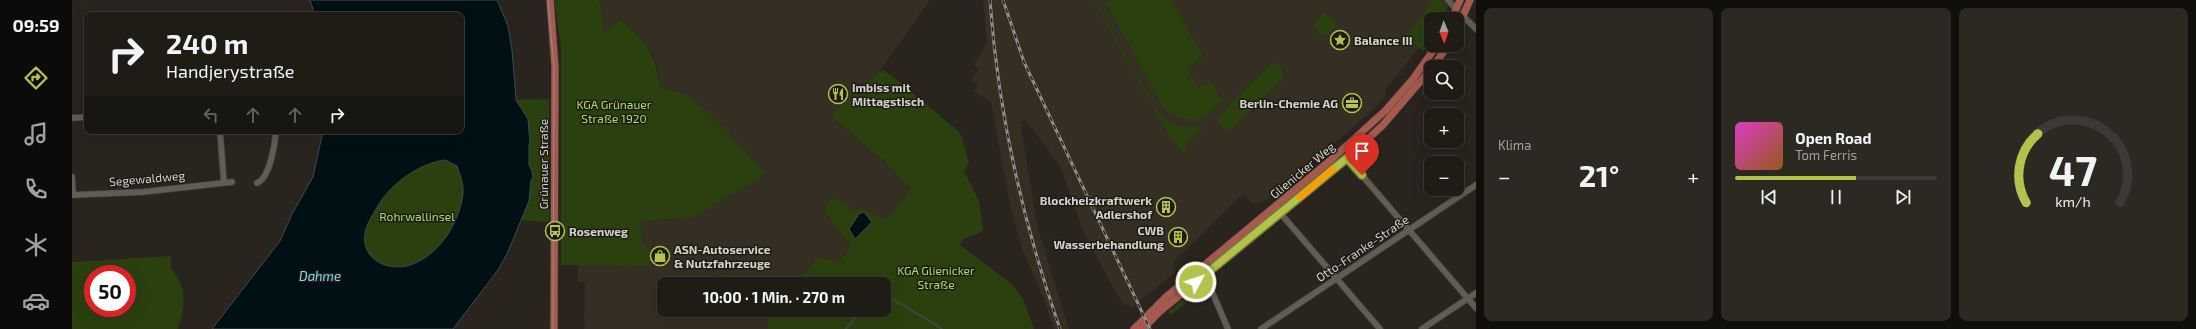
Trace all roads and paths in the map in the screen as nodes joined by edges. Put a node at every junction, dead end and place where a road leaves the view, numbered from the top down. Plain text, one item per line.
1 (550, 0) edge
2 (1448, 0) edge
3 (1460, 0) edge
4 (1470, 0) edge
5 (1456, 9) junction
6 (1455, 12) edge
7 (1459, 12) edge
8 (1464, 14) edge
9 (1464, 17) edge
10 (1476, 29) edge
11 (1432, 52) edge
12 (1424, 78) edge
13 (84, 117) edge
14 (72, 118) edge
15 (220, 134) edge
16 (275, 134) edge
17 (1347, 158) junction
18 (72, 177) edge
19 (232, 182) dead end
20 (224, 183) junction
21 (257, 183) dead end
22 (1476, 185) edge
23 (73, 195) edge
24 (1275, 206) junction
25 (1280, 213) junction
26 (1409, 230) junction
27 (1205, 275) junction
28 (1337, 278) junction
29 (1476, 293) edge
30 (1468, 299) junction
31 (1476, 308) edge
32 (554, 329) edge
33 (1134, 329) edge
34 (1143, 329) edge
35 (1228, 329) edge
36 (1261, 329) edge
37 (1380, 329) edge
38 (1422, 329) edge

1 - 32 main road, Grünauer Straße
2 - 5 street
3 - 5 main road
4 - 8 main road
5 - 6 main road
5 - 7 main road
9 - 10 street
11 - 24 main road, Glienicker Weg
12 - 17 main road, Glienicker Weg
13 - 14 street
15 - 20 street
16 - 21 street
17 - 25 main road, Glienicker Weg
17 - 26 street
18 - 23 street
19 - 20 street, Segewaldweg
20 - 23 street, Segewaldweg
22 - 26 street, Otto-Franke-Straße
24 - 25 street
24 - 33 main road, Glienicker Weg
25 - 27 main road, Glienicker Weg
25 - 28 street
26 - 28 street, Otto-Franke-Straße
26 - 30 street
27 - 34 main road, Glienicker Weg
27 - 35 street
28 - 36 street, Otto-Franke-Straße
28 - 37 street
29 - 30 street
30 - 31 street
30 - 38 street

